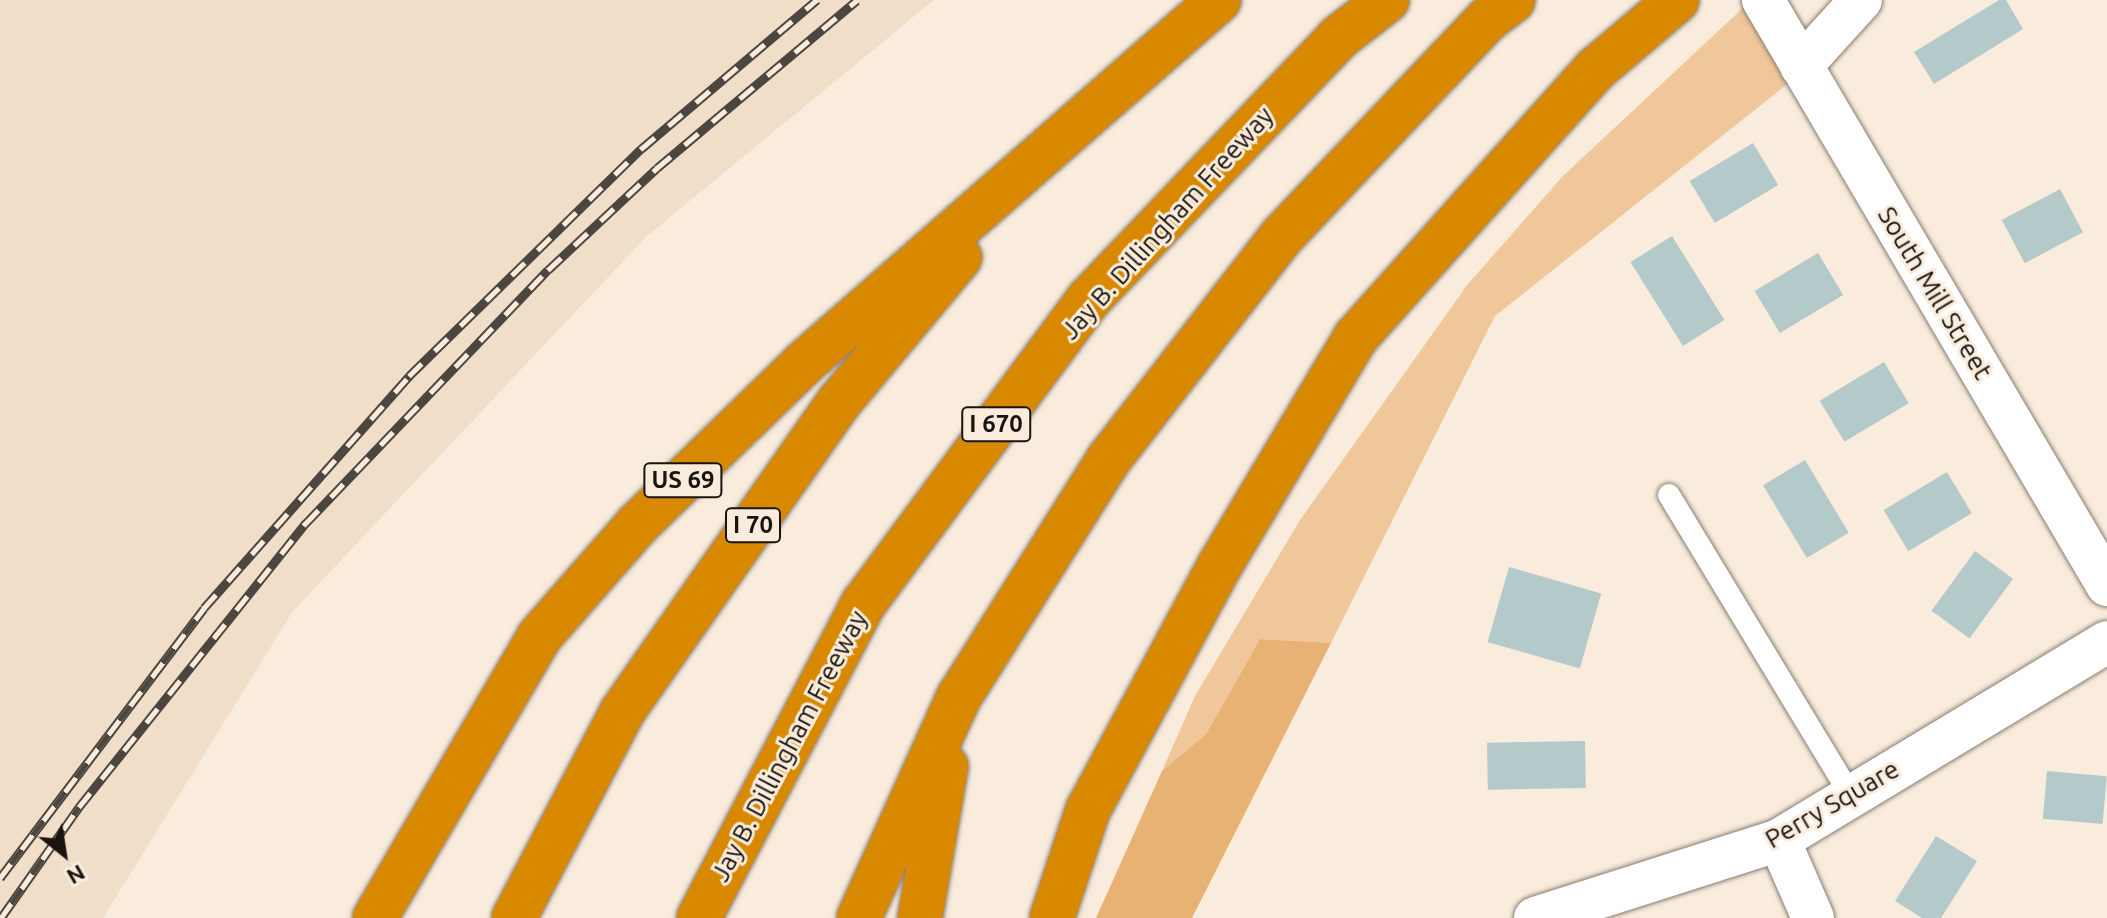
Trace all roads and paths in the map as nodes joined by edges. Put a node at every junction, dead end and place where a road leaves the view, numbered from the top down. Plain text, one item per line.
1 (1219, 0) edge
2 (1387, 0) edge
3 (1513, 0) edge
4 (1677, 0) edge
5 (1763, 0) edge
6 (1861, 0) edge
7 (1801, 66) junction
8 (1038, 163) junction
9 (1669, 495) dead end
10 (2107, 585) edge
11 (2107, 642) edge
12 (959, 697) junction
13 (1851, 795) junction
14 (1779, 840) junction
15 (1552, 915) edge
16 (375, 918) edge
17 (514, 918) edge
18 (699, 918) edge
19 (859, 918) edge
20 (920, 918) edge
21 (1052, 918) edge
22 (1813, 918) edge

1 - 8 highway, I 70
2 - 18 highway, Jay B. Dillingham Freeway / I 670
3 - 12 highway
4 - 21 highway
5 - 7 street, South Mill Street
6 - 7 street
7 - 10 street, South Mill Street
8 - 16 highway, US 69
8 - 17 highway, I 70
9 - 13 lane
11 - 13 street, Perry Square
12 - 19 highway
12 - 20 highway
13 - 14 street, Perry Square
14 - 15 street, Perry Square
14 - 22 street

